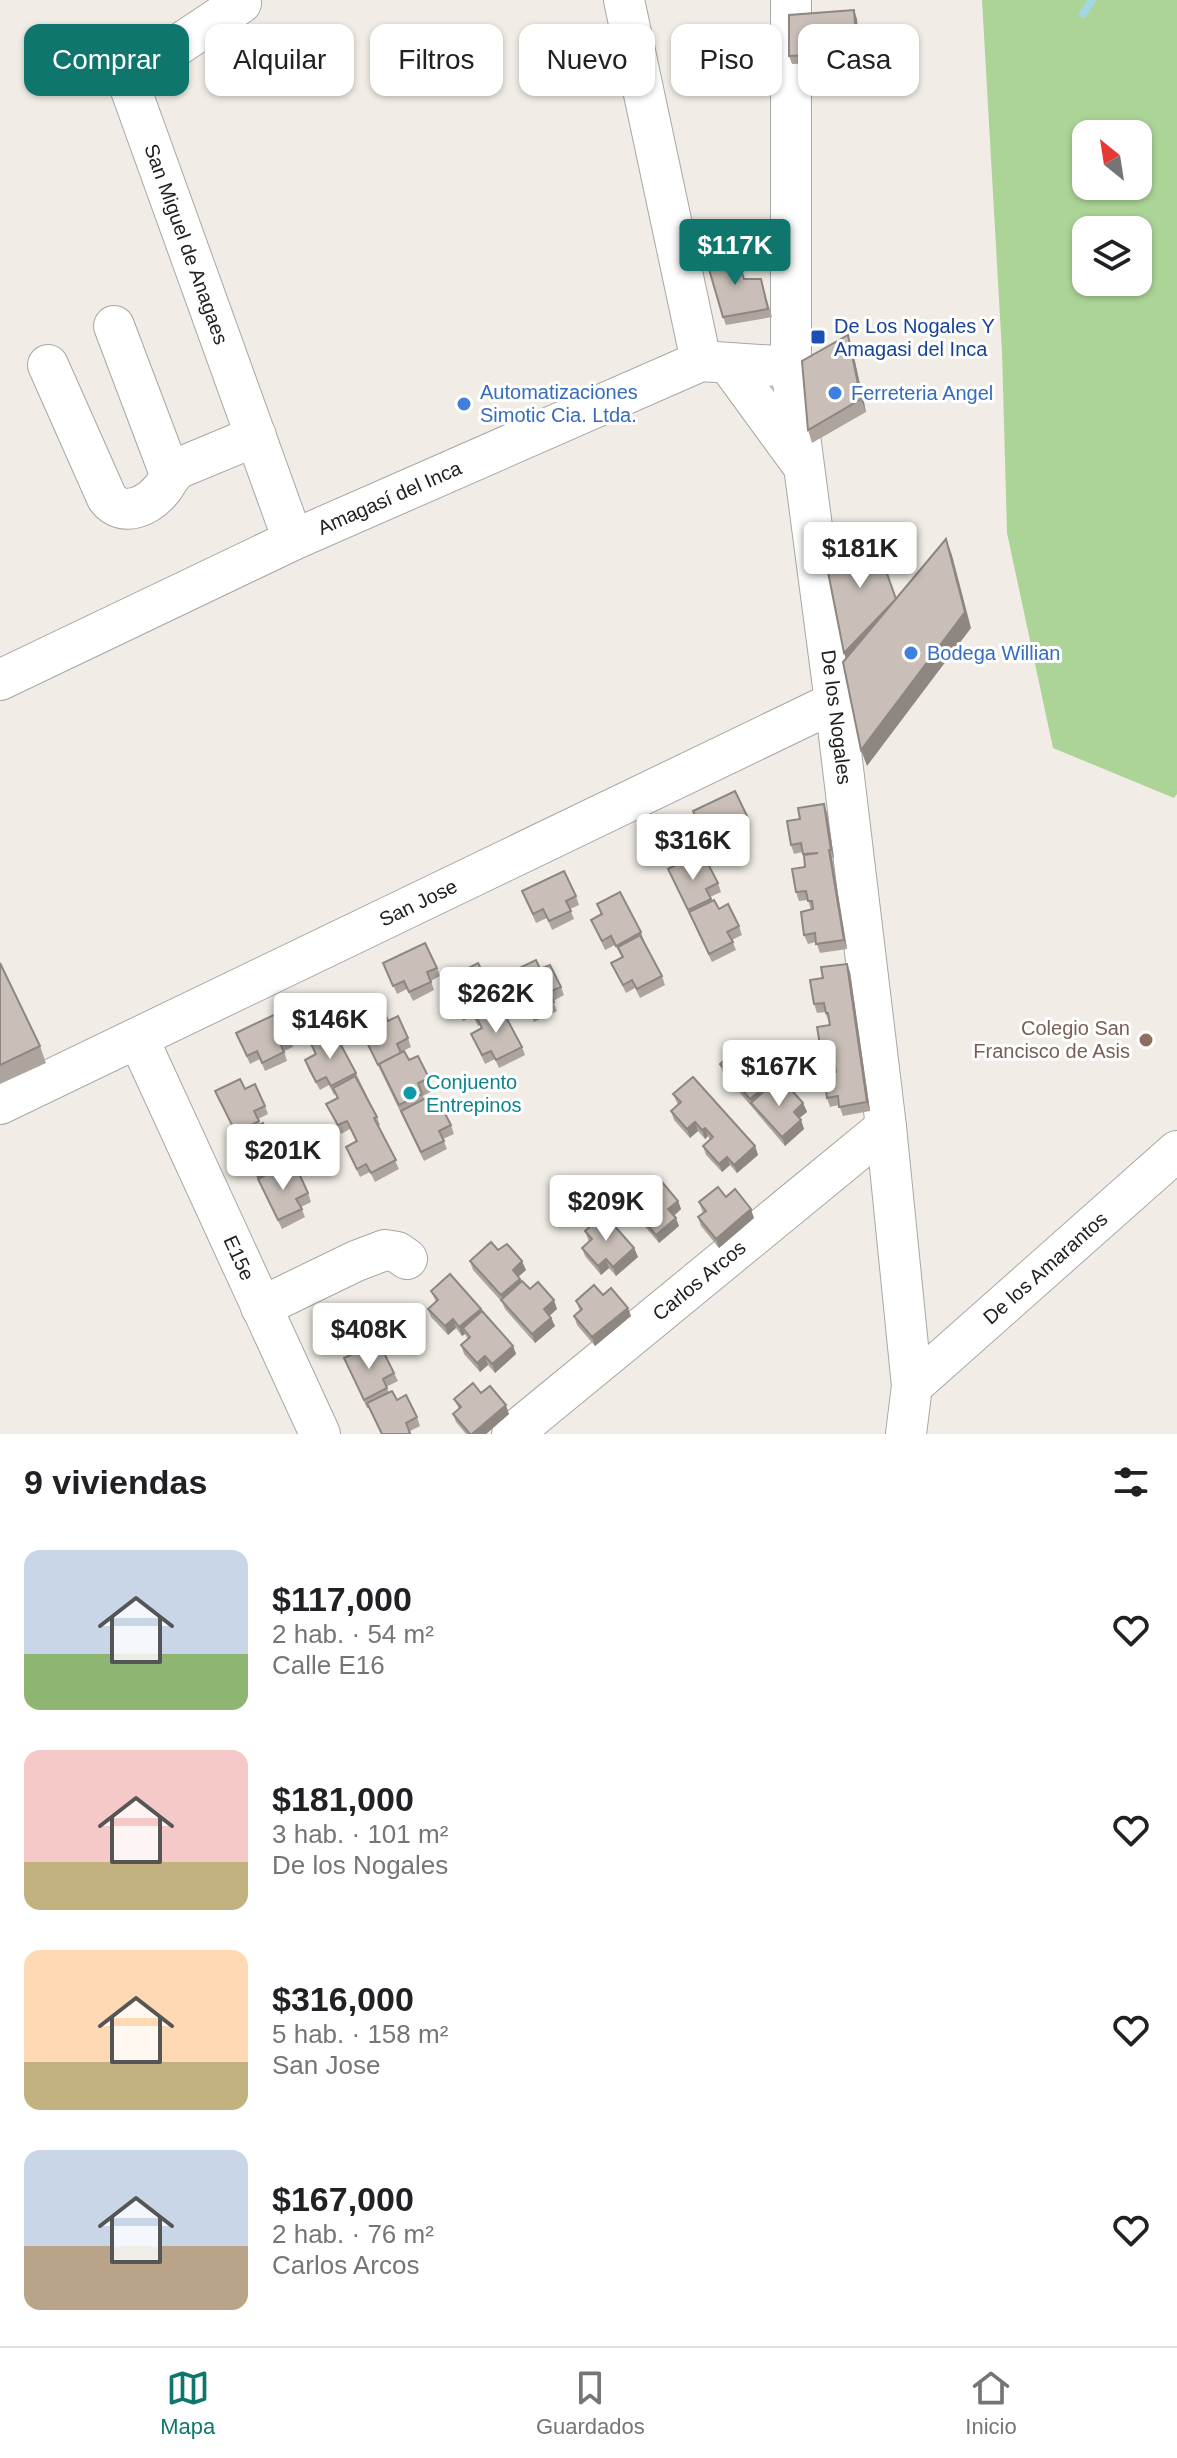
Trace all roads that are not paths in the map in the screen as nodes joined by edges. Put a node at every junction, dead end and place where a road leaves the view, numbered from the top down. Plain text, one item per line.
1 (239, 0) edge
2 (624, 0) edge
3 (791, 0) edge
4 (114, 326) dead end
5 (714, 362) junction
6 (48, 365) dead end
7 (791, 367) junction
8 (256, 436) junction
9 (804, 468) junction
10 (170, 474) junction
11 (293, 540) junction
12 (0, 680) edge
13 (835, 702) junction
14 (138, 1038) junction
15 (0, 1104) edge
16 (886, 1127) junction
17 (1177, 1151) edge
18 (407, 1259) dead end
19 (261, 1307) junction
20 (912, 1386) junction
21 (320, 1434) edge
22 (512, 1434) edge
23 (906, 1434) edge

1 - 8 street, San Miguel de Anagaes
2 - 5 street
3 - 7 street, De los Nogales
4 - 10 street
5 - 7 street, Amagasí del Inca
5 - 9 street
5 - 11 street, Amagasí del Inca
6 - 10 street
7 - 9 street, De los Nogales
8 - 10 street
8 - 11 street, San Miguel de Anagaes
9 - 13 street, De los Nogales
11 - 12 street, Amagasí del Inca
13 - 14 street, San Jose
13 - 16 street, De los Nogales
14 - 15 street, San Jose
14 - 19 street, E15e
16 - 20 street, De los Nogales
16 - 22 street, Carlos Arcos
17 - 20 street, De los Amarantos
18 - 19 street
19 - 21 street, E15e
20 - 23 street, De los Nogales

